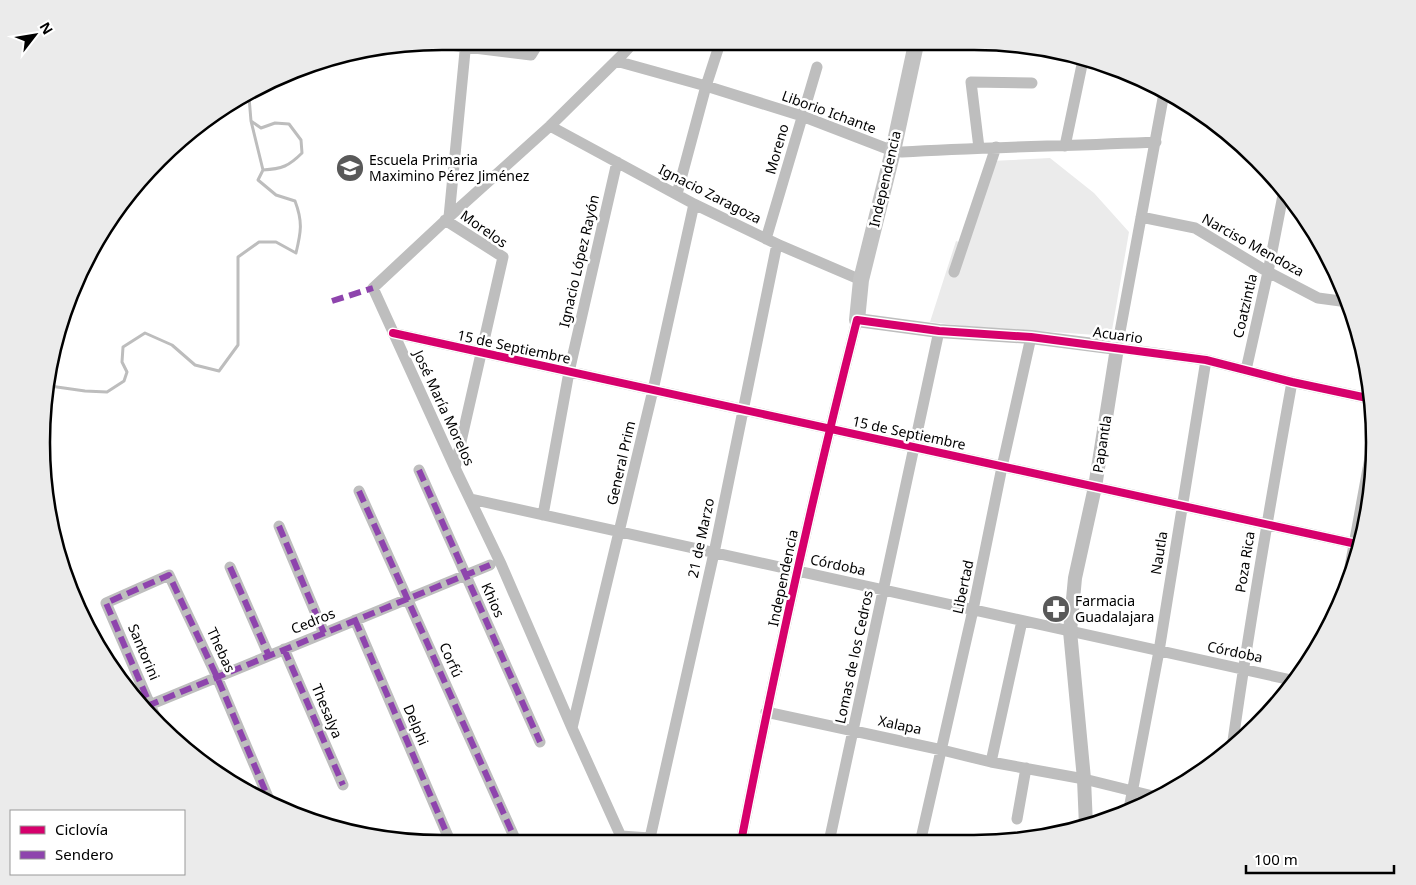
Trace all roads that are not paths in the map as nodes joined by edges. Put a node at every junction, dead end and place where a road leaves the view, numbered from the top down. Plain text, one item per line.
1 (464, 50) edge
2 (501, 50) edge
3 (534, 50) edge
4 (626, 50) edge
5 (718, 50) edge
6 (915, 50) edge
7 (616, 61) junction
8 (1082, 65) edge
9 (817, 67) dead end
10 (1032, 83) dead end
11 (706, 86) junction
12 (1163, 99) edge
13 (802, 116) junction
14 (550, 126) junction
15 (1156, 142) junction
16 (1065, 146) junction
17 (979, 148) junction
18 (996, 148) junction
19 (893, 151) junction
20 (617, 162) junction
21 (677, 194) junction
22 (1282, 200) edge
23 (694, 204) junction
24 (1142, 217) junction
25 (447, 218) junction
26 (771, 241) junction
27 (954, 272) dead end
28 (1268, 272) junction
29 (861, 280) junction
30 (1339, 301) edge
31 (857, 320) junction
32 (939, 331) junction
33 (393, 333) junction
34 (1031, 337) junction
35 (1118, 348) junction
36 (482, 352) junction
37 (1206, 360) junction
38 (1246, 370) junction
39 (569, 372) junction
40 (1292, 382) junction
41 (653, 390) junction
42 (1363, 397) edge
43 (743, 410) junction
44 (829, 429) junction
45 (914, 448) junction
46 (1002, 467) junction
47 (454, 468) junction
48 (419, 470) dead end
49 (1095, 487) junction
50 (359, 491) dead end
51 (471, 499) junction
52 (1182, 506) junction
53 (543, 515) junction
54 (1266, 525) junction
55 (279, 526) dead end
56 (620, 532) junction
57 (1353, 544) edge
58 (714, 553) junction
59 (490, 565) dead end
60 (230, 567) dead end
61 (797, 571) junction
62 (465, 575) junction
63 (884, 590) junction
64 (407, 599) junction
65 (106, 603) joint
66 (973, 610) junction
67 (355, 620) junction
68 (1022, 621) junction
69 (1070, 631) junction
70 (324, 633) junction
71 (284, 649) junction
72 (1159, 651) junction
73 (269, 656) junction
74 (1243, 669) junction
75 (217, 677) junction
76 (1287, 679) edge
77 (147, 701) edge
78 (153, 707) edge
79 (766, 712) junction
80 (572, 728) junction
81 (853, 731) junction
82 (1234, 736) edge
83 (540, 742) dead end
84 (942, 750) junction
85 (991, 762) junction
86 (1026, 768) junction
87 (1084, 779) junction
88 (343, 785) dead end
89 (1132, 791) junction
90 (266, 794) edge
91 (1147, 795) edge
92 (1130, 802) edge
93 (1017, 819) dead end
94 (1086, 819) edge
95 (447, 835) edge
96 (513, 835) edge
97 (620, 835) edge
98 (651, 835) edge
99 (742, 835) edge
100 (831, 835) edge
101 (922, 835) edge

1 - 25 street
2 - 3 street
4 - 7 street, José María Morelos
5 - 11 street
6 - 19 main road, Independencia
7 - 11 street, Liborio Ichante
7 - 14 street, José María Morelos
8 - 16 street
9 - 13 street, Moreno
10 - 17 street
11 - 13 street, Liborio Ichante
11 - 21 street
12 - 15 street, Papantla
13 - 19 street, Liborio Ichante
13 - 26 street, Moreno
14 - 20 street, Ignacio Zaragoza
14 - 25 street, José María Morelos
15 - 16 street, Liborio Ichante
15 - 24 street, Papantla
16 - 18 street, Liborio Ichante
17 - 18 street, Liborio Ichante
17 - 19 street, Liborio Ichante
18 - 27 street
19 - 29 main road, Independencia
20 - 21 street, Ignacio Zaragoza
20 - 39 street, Ignacio López Rayón
21 - 23 street, Ignacio Zaragoza
22 - 28 street, Coatzintla
23 - 26 street, Ignacio Zaragoza
23 - 41 street, General Prim
24 - 28 street, Narciso Mendoza
24 - 35 street, Papantla
25 - 33 street, José María Morelos
25 - 36 street, Morelos
26 - 29 street, Ignacio Zaragoza
26 - 43 street, 21 de Marzo
28 - 30 street, Narciso Mendoza
28 - 38 street, Coatzintla
29 - 31 main road, Independencia
31 - 32 street, Acuario
31 - 44 street, Independencia
32 - 34 street, Acuario
32 - 45 street, Lomas de los Cedros
33 - 36 street, 15 de Septiembre
33 - 47 street, José María Morelos
34 - 35 street, Acuario
34 - 46 street, Libertad
35 - 37 street, Acuario
35 - 49 street, Papantla
36 - 39 street, 15 de Septiembre
36 - 47 street, Morelos
37 - 38 street, Acuario
37 - 52 street, Nautla
38 - 40 street, Acuario
39 - 41 street, 15 de Septiembre
39 - 53 street, Ignacio López Rayón
40 - 42 street, Acuario
40 - 54 street, Poza Rica
41 - 43 street, 15 de Septiembre
41 - 56 street, General Prim
43 - 44 street, 15 de Septiembre
43 - 58 street, 21 de Marzo
44 - 45 street, 15 de Septiembre
44 - 61 street, Independencia
45 - 46 street, 15 de Septiembre
45 - 63 street, Lomas de los Cedros
46 - 49 street, 15 de Septiembre
46 - 66 street, Libertad
47 - 51 street, José María Morelos
48 - 62 street, Khios
49 - 52 street, 15 de Septiembre
49 - 69 street, Papantla
50 - 64 street, Corfú
51 - 53 street, Córdoba
51 - 80 street, José María Morelos
52 - 54 street, 15 de Septiembre
52 - 72 street, Nautla
53 - 56 street, Córdoba
54 - 57 street, 15 de Septiembre
54 - 74 street, Poza Rica
55 - 70 street
56 - 58 street, Córdoba
56 - 80 street, General Prim
58 - 61 street, Córdoba
58 - 98 street, 21 de Marzo
59 - 62 street, Cedros
60 - 73 street
61 - 63 street, Córdoba
61 - 79 street, Independencia
62 - 64 street, Cedros
62 - 83 street, Khios
63 - 66 street, Córdoba
63 - 81 street, Lomas de los Cedros
64 - 67 street, Cedros
64 - 96 street, Corfú
65 - 75 street, Thebas
65 - 77 street, Santorini
66 - 68 street, Córdoba
66 - 84 street, Libertad
67 - 70 street, Cedros
67 - 95 street, Delphi
68 - 69 street, Córdoba
68 - 85 street
69 - 72 street, Córdoba
69 - 87 street, Papantla
70 - 71 street, Cedros
71 - 73 street, Cedros
71 - 88 street, Thesalya
72 - 74 street, Córdoba
72 - 89 street, Nautla
73 - 75 street, Cedros
74 - 76 street, Córdoba
74 - 82 street, Poza Rica
75 - 78 street, Cedros
75 - 90 street, Thebas
79 - 81 street, Xalapa
79 - 99 street, Independencia
80 - 97 street, José María Morelos
81 - 84 street, Xalapa
81 - 100 street, Lomas de los Cedros
84 - 85 street, Xalapa
84 - 101 street, Libertad
85 - 86 street, Xalapa
86 - 87 street, Xalapa
86 - 93 street
87 - 89 street, Xalapa
87 - 94 street, Papantla
89 - 91 street, Xalapa
89 - 92 street, Nautla

